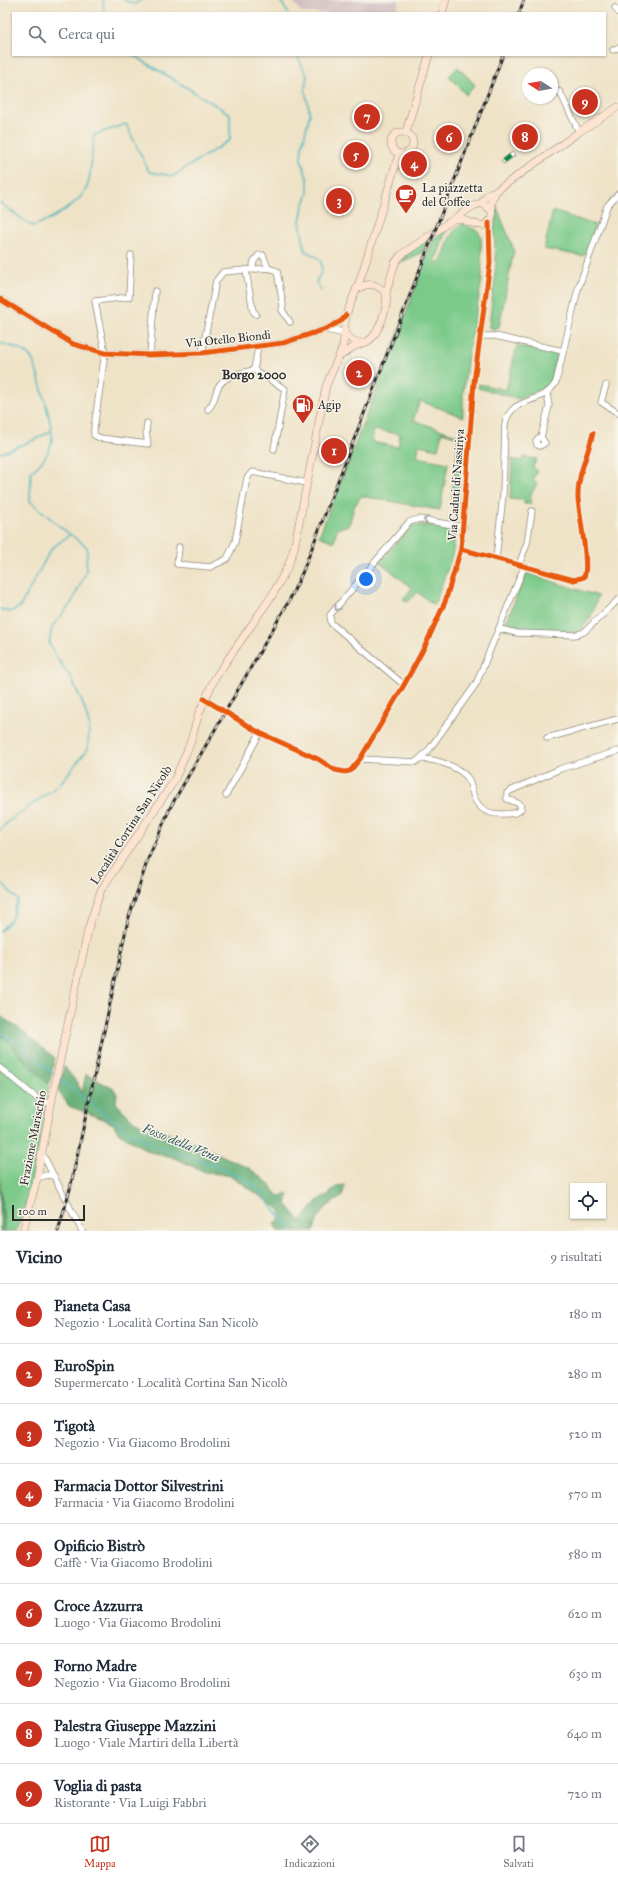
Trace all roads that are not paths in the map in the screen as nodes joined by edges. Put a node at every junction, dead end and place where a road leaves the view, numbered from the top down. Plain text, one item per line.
1 (446, 0) edge
2 (442, 12) edge
3 (429, 56) edge
4 (558, 92) edge
5 (618, 107) edge
6 (406, 132) junction
7 (579, 132) junction
8 (399, 154) junction
9 (512, 155) dead end
10 (504, 161) dead end
11 (496, 191) junction
12 (618, 194) edge
13 (482, 203) junction
14 (471, 207) junction
15 (491, 210) junction
16 (455, 218) junction
17 (489, 223) junction
18 (473, 224) junction
19 (482, 226) junction
20 (489, 238) junction
21 (131, 254) dead end
22 (268, 268) junction
23 (363, 268) junction
24 (249, 271) junction
25 (392, 272) junction
26 (374, 284) junction
27 (357, 289) junction
28 (155, 291) dead end
29 (386, 293) junction
30 (0, 299) edge
31 (256, 314) dead end
32 (346, 315) junction
33 (290, 322) dead end
34 (326, 329) junction
35 (344, 333) junction
36 (481, 336) junction
37 (365, 342) junction
38 (258, 347) junction
39 (563, 351) junction
40 (105, 353) junction
41 (202, 353) junction
42 (150, 355) junction
43 (339, 357) junction
44 (254, 370) junction
45 (606, 385) dead end
46 (547, 394) junction
47 (208, 410) dead end
48 (618, 414) edge
49 (147, 422) dead end
50 (593, 433) dead end
51 (542, 437) dead end
52 (274, 449) dead end
53 (307, 483) junction
54 (532, 511) dead end
55 (464, 528) junction
56 (179, 547) dead end
57 (461, 549) junction
58 (496, 559) junction
59 (522, 566) junction
60 (618, 600) edge
61 (500, 629) junction
62 (404, 685) junction
63 (204, 699) junction
64 (618, 719) edge
65 (260, 733) junction
66 (547, 738) dead end
67 (618, 751) edge
68 (360, 759) junction
69 (421, 759) junction
70 (226, 796) dead end
71 (0, 1068) edge
72 (57, 1075) joint
73 (51, 1104) junction
74 (42, 1153) junction
75 (40, 1164) junction
76 (37, 1178) junction
77 (56, 1178) junction
78 (83, 1229) edge
79 (23, 1231) edge

1 - 2 main road
3 - 6 main road
4 - 7 street
5 - 7 main road
6 - 8 main road
6 - 8 main road
7 - 11 main road
8 - 23 main road
9 - 10 street
11 - 13 main road
11 - 15 main road
12 - 39 street
13 - 14 main road
13 - 15 main road
14 - 16 main road
14 - 18 main road
15 - 17 main road
16 - 18 main road
16 - 25 main road
17 - 19 main road
17 - 20 street, Via Caduti di Nassiriya
18 - 19 main road
19 - 20 street, Via Caduti di Nassiriya
20 - 36 street, Via Caduti di Nassiriya
21 - 40 street
22 - 24 street
22 - 24 street
22 - 33 street
23 - 26 main road
23 - 27 main road
24 - 31 street
24 - 41 street
25 - 26 main road
25 - 29 main road
26 - 27 main road
26 - 29 main road
27 - 32 main road
28 - 42 street
29 - 37 main road
30 - 40 street, Via Otello Biondi
32 - 34 street, Via Otello Biondi
32 - 35 main road
34 - 35 street
34 - 38 street, Via Otello Biondi
35 - 37 main road
35 - 43 main road, Località Cortina San Nicolò
36 - 39 street
36 - 55 street, Via Caduti di Nassiriya
37 - 43 main road
38 - 41 street, Via Otello Biondi
38 - 44 street
39 - 46 street
40 - 42 street, Via Otello Biondi
40 - 49 street
41 - 42 street, Via Otello Biondi
43 - 53 main road, Località Cortina San Nicolò
44 - 47 street
44 - 52 street
45 - 48 street
46 - 51 street
46 - 58 street
50 - 59 street
53 - 56 street
53 - 63 main road, Località Cortina San Nicolò
54 - 59 street
55 - 57 street, Via Caduti di Nassiriya
55 -> 62 street
57 - 58 street
57 - 62 street, Via Caduti di Nassiriya
58 - 59 street
59 - 61 street
60 - 61 street
61 - 69 street
62 - 68 street, Via Caduti di Nassiriya
63 - 65 street, Via Caduti di Nassiriya
63 - 72 main road, Località Cortina San Nicolò
64 - 66 street
65 - 68 street, Via Caduti di Nassiriya
65 - 70 street
67 - 69 street
68 - 69 street
71 - 73 street
72 - 73 main road, Frazione Marischio
73 - 74 main road, Frazione Marischio
74 - 75 main road, Frazione Marischio
74 - 77 street
75 - 76 main road, Frazione Marischio
75 - 77 street
76 - 77 street
76 - 79 main road, Frazione Marischio
77 - 78 street

